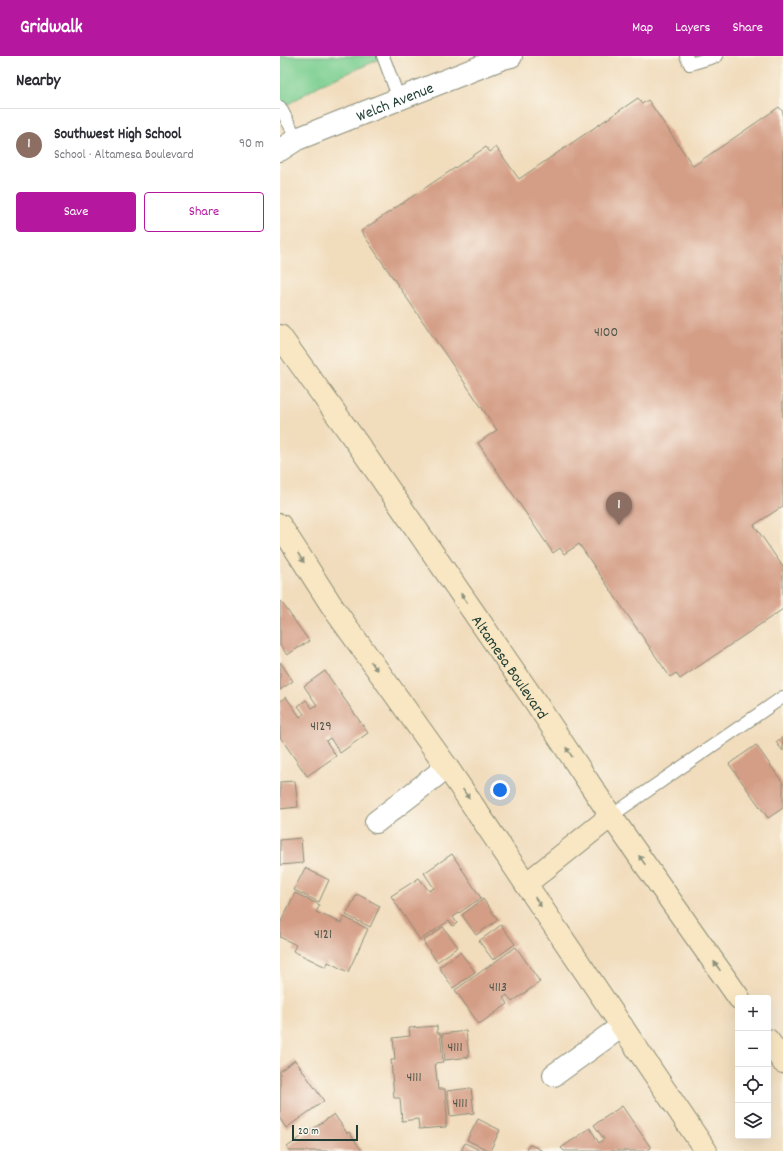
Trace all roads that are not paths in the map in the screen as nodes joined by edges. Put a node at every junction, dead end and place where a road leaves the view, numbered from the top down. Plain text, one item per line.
1 (383, 56) edge
2 (511, 56) edge
3 (686, 56) edge
4 (717, 56) edge
5 (399, 99) junction
6 (280, 107) edge
7 (288, 145) edge
8 (280, 336) edge
9 (286, 348) edge
10 (280, 525) edge
11 (783, 697) edge
12 (447, 767) junction
13 (611, 816) junction
14 (376, 822) dead end
15 (526, 884) junction
16 (737, 995) edge
17 (622, 1026) junction
18 (771, 1044) edge
19 (783, 1062) edge
20 (554, 1075) dead end
21 (706, 1151) edge

1 - 5 lane
2 - 5 street, Welch Avenue
3 - 4 lane
5 - 7 street, Welch Avenue
6 - 7 lane
8 - 9 main road, Altamesa Boulevard
13 -> 9 main road, Altamesa Boulevard
10 -> 12 main road
11 - 13 lane
12 - 14 street
12 -> 15 main road
13 - 15 main road
16 -> 13 main road, Altamesa Boulevard
15 -> 17 main road
17 - 20 street
17 - 21 main road
18 - 19 main road

